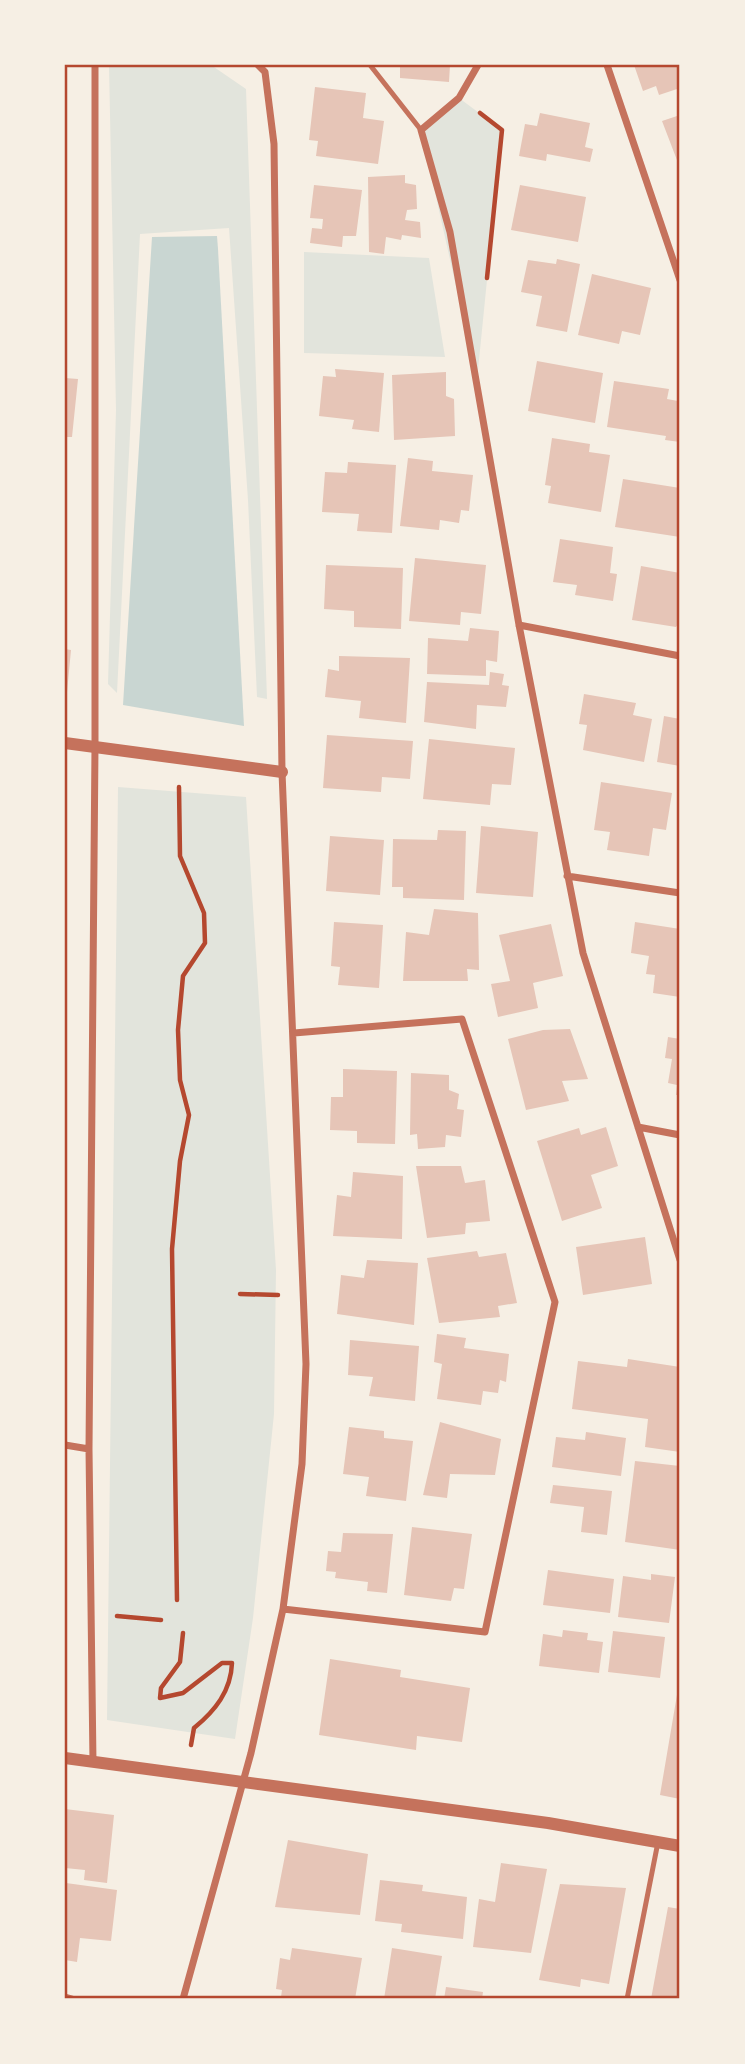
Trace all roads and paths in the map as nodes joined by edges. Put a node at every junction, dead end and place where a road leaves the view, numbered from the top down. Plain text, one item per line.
1 (95, 65) edge
2 (258, 65) edge
3 (370, 65) edge
4 (478, 65) edge
5 (607, 65) edge
6 (459, 98) junction
7 (421, 131) junction
8 (680, 280) edge
9 (486, 283) dead end
10 (519, 625) junction
11 (680, 656) edge
12 (65, 743) edge
13 (95, 746) junction
14 (180, 758) junction
15 (282, 772) junction
16 (567, 876) junction
17 (680, 893) edge
18 (294, 1033) junction
19 (638, 1127) junction
20 (680, 1135) edge
21 (680, 1260) edge
22 (240, 1294) dead end
23 (303, 1295) junction
24 (65, 1446) edge
25 (89, 1449) junction
26 (177, 1600) dead end
27 (283, 1609) junction
28 (91, 1614) junction
29 (161, 1620) dead end
30 (183, 1633) dead end
31 (191, 1745) dead end
32 (65, 1758) edge
33 (93, 1762) junction
34 (244, 1780) junction
35 (658, 1842) junction
36 (680, 1846) edge
37 (65, 1997) edge
38 (72, 1999) edge
39 (183, 1999) edge
40 (627, 1999) edge

1 - 13 street
2 - 15 street
3 - 7 lane
4 - 6 street
5 - 8 street
6 - 7 street
6 - 9 path
7 - 10 street
10 - 11 street
10 - 16 street
12 - 13 street
13 - 14 street
13 - 25 street
14 - 15 street
14 - 26 path
15 - 18 street
16 - 17 street
16 - 19 street
18 - 23 street
18 - 27 street
19 - 20 street
19 - 21 street
22 - 23 path
23 - 27 street
24 - 25 street
25 - 28 street
27 - 34 street
28 - 29 path
28 - 33 street
30 - 31 path
32 - 33 street
33 - 34 street
34 - 35 street
34 - 39 street
35 - 36 street
35 - 40 lane
37 - 38 street

